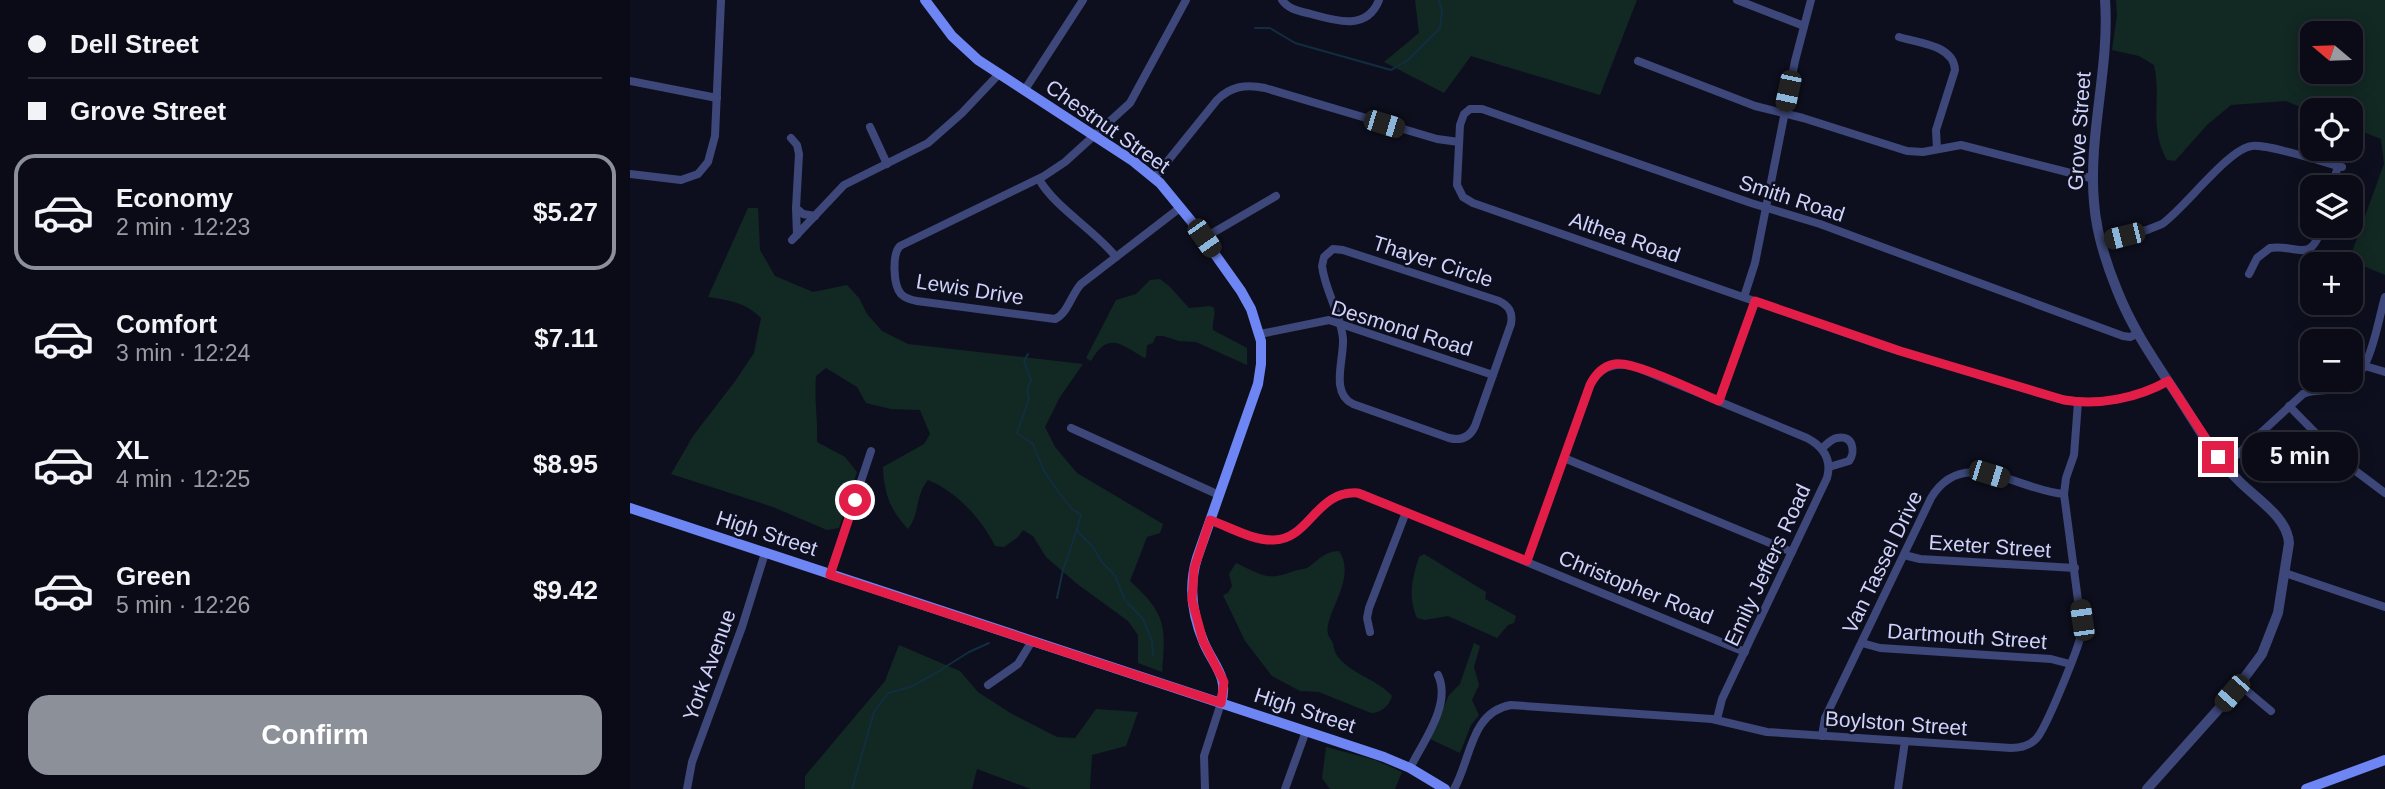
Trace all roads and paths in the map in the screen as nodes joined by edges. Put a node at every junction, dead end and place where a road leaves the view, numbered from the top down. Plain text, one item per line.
1 (721, 0) edge
2 (925, 0) edge
3 (1083, 0) edge
4 (1186, 0) edge
5 (1282, 0) edge
6 (1379, 0) edge
7 (1737, 0) edge
8 (1811, 0) edge
9 (2105, 0) edge
10 (1804, 26) junction
11 (1899, 37) dead end
12 (1638, 61) dead end
13 (998, 75) junction
14 (630, 81) edge
15 (1024, 91) junction
16 (717, 97) junction
17 (1784, 113) junction
18 (870, 127) dead end
19 (1093, 136) junction
20 (791, 138) dead end
21 (1459, 142) junction
22 (1937, 149) junction
23 (887, 164) junction
24 (630, 174) edge
25 (2337, 175) edge
26 (1154, 178) junction
27 (1038, 179) junction
28 (2094, 179) junction
29 (1276, 196) dead end
30 (1181, 207) junction
31 (1766, 207) junction
32 (796, 208) junction
33 (815, 216) junction
34 (1204, 238) junction
35 (2318, 238) edge
36 (2102, 241) junction
37 (1116, 257) junction
38 (2249, 274) dead end
39 (2385, 297) edge
40 (1744, 298) junction
41 (1755, 301) junction
42 (1339, 323) junction
43 (1260, 334) junction
44 (2137, 334) junction
45 (2365, 366) junction
46 (2385, 372) edge
47 (1493, 375) junction
48 (2168, 381) junction
49 (1719, 401) junction
50 (2078, 402) junction
51 (2289, 406) junction
52 (1071, 428) dead end
53 (1822, 448) junction
54 (871, 451) dead end
55 (1564, 458) junction
56 (2225, 466) junction
57 (1829, 467) junction
58 (2385, 493) edge
59 (2064, 494) junction
60 (1219, 495) junction
61 (630, 508) edge
62 (1406, 512) junction
63 (1210, 520) junction
64 (1792, 552) junction
65 (765, 553) junction
66 (1904, 555) junction
67 (1527, 561) junction
68 (2075, 568) junction
69 (2286, 573) junction
70 (830, 575) junction
71 (2385, 607) edge
72 (1370, 632) dead end
73 (1031, 641) junction
74 (1861, 643) junction
75 (1745, 652) junction
76 (2070, 664) junction
77 (1438, 675) dead end
78 (988, 685) dead end
79 (2240, 685) junction
80 (1221, 703) junction
81 (2272, 712) dead end
82 (1717, 719) junction
83 (1306, 730) junction
84 (1822, 736) junction
85 (1905, 741) junction
86 (2385, 760) edge
87 (1410, 768) junction
88 (687, 789) edge
89 (1205, 789) edge
90 (1285, 789) edge
91 (1445, 789) edge
92 (1454, 789) edge
93 (1898, 789) edge
94 (2147, 789) edge
95 (2306, 789) edge

1 - 16 street
2 - 13 main road, Chestnut Street
3 - 15 street
4 - 19 street, Lewis Drive
5 - 6 street
7 - 10 street
8 - 10 street
9 - 28 street, Grove Street
10 - 17 street
11 - 22 street
12 - 17 street
13 - 15 main road, Chestnut Street
13 - 23 street
14 - 16 street
15 - 19 main road, Chestnut Street
16 - 24 street
17 - 22 street
17 - 31 street
18 - 23 street
19 - 26 main road, Chestnut Street
19 - 27 street, Lewis Drive
20 - 32 street
21 - 26 street
21 - 31 street, Smith Road
21 - 40 street, Althea Road
22 - 28 street
23 - 33 street
25 - 36 street
26 - 30 main road, Chestnut Street
27 - 37 street
27 - 37 street, Lewis Drive
28 - 36 street, Grove Street
29 - 34 street
30 - 34 main road, Chestnut Street
30 - 37 street, Lewis Drive
31 - 40 street
31 - 44 street, Smith Road
32 - 33 street
32 - 33 street
34 - 43 main road, Chestnut Street
35 - 38 street
36 - 44 street, Grove Street
39 - 45 street
40 - 41 street, Althea Road
41 - 49 street
41 - 50 street, Althea Road
42 - 43 street, Desmond Road
42 - 47 street, Desmond Road
42 - 47 street, Thayer Circle
42 - 47 street, Thayer Circle
43 - 60 main road, Chestnut Street
44 - 48 street, Grove Street
45 - 46 street
45 - 51 street
48 - 50 street, Althea Road
48 - 56 street, Grove Street
49 - 53 street
49 - 55 street
50 - 59 street, Boylston Street
51 - 56 street
51 - 58 street
52 - 60 street
53 - 57 street, Emily Jeffers Road
53 - 57 street
54 - 70 street
55 - 64 street
55 - 67 street
56 - 69 street, Grove Street
57 - 64 street, Emily Jeffers Road
59 - 66 street, Van Tassel Drive
59 - 68 street, Boylston Street
60 - 63 main road, Chestnut Street
61 - 65 main road, High Street
62 - 63 street, Christopher Road
62 - 67 street, Christopher Road
62 - 72 street
63 - 80 main road, Chestnut Street
64 - 75 street, Emily Jeffers Road
65 - 70 main road, High Street
65 - 88 street, York Avenue
66 - 68 street, Exeter Street
66 - 74 street, Van Tassel Drive
67 - 75 street, Christopher Road
68 - 76 street, Boylston Street
69 - 71 street
69 - 79 street, Grove Street
70 - 73 main road, High Street
73 - 78 street
73 - 80 main road, High Street
74 - 76 street, Dartmouth Street
74 - 84 street, Van Tassel Drive
75 - 82 street, Emily Jeffers Road
76 - 85 street, Boylston Street
77 - 87 street
79 - 81 street
79 - 94 street, Grove Street
80 - 83 main road, High Street
80 - 89 street
82 - 84 street, Boylston Street
82 - 92 street, Boylston Street
83 - 87 main road, High Street
83 - 90 street
84 - 85 street, Boylston Street
85 - 93 street
86 - 95 main road
87 - 91 main road, High Street

